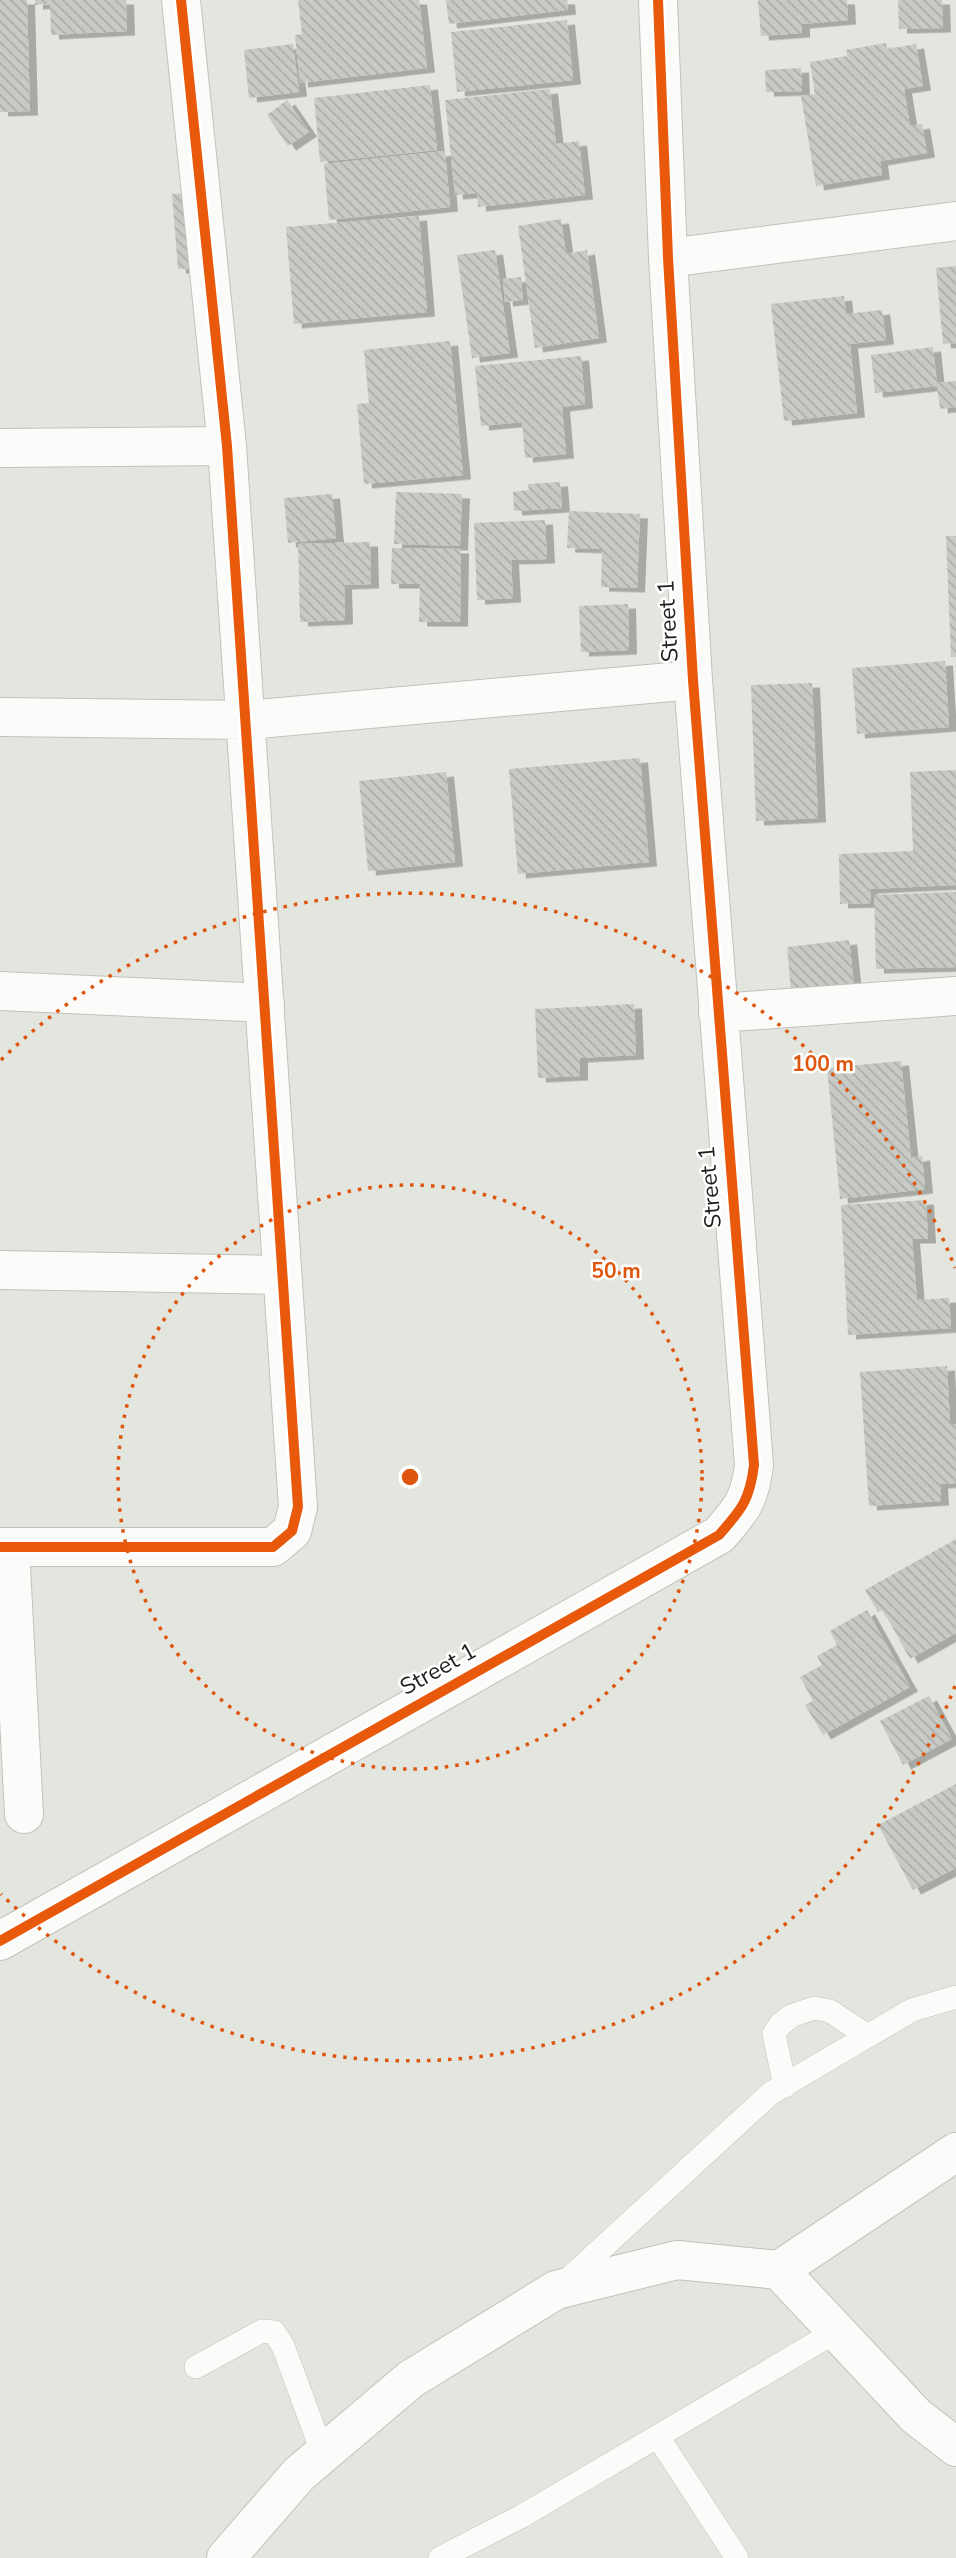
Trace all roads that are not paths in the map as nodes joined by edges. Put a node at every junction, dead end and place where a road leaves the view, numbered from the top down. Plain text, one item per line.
1 (181, 0) edge
2 (658, 0) edge
3 (956, 221) edge
4 (668, 258) junction
5 (227, 446) junction
6 (0, 448) edge
7 (693, 680) junction
8 (0, 717) edge
9 (247, 720) junction
10 (0, 991) edge
11 (956, 996) edge
12 (265, 1003) junction
13 (718, 1013) junction
14 (0, 1270) edge
15 (282, 1275) junction
16 (5, 1548) edge
17 (24, 1814) dead end
18 (0, 1941) edge
19 (956, 1997) edge
20 (868, 2036) junction
21 (785, 2086) junction
22 (956, 2152) edge
23 (779, 2270) junction
24 (556, 2290) junction
25 (835, 2332) junction
26 (196, 2367) dead end
27 (658, 2437) junction
28 (956, 2447) edge
29 (323, 2454) junction
30 (226, 2558) edge
31 (439, 2558) edge
32 (737, 2558) edge

1 - 5 street
2 - 4 street, Street 1
3 - 4 street
4 - 7 street, Street 1
5 - 6 street
5 - 9 street
7 - 9 street
7 - 13 street, Street 1
8 - 9 street
9 - 12 street
10 - 12 street
11 - 13 street
12 - 15 street
13 - 18 street, Street 1
14 - 15 street
15 - 16 street
16 - 17 street
19 - 20 lane
20 - 21 lane
20 - 21 lane
21 - 24 lane
22 - 23 street
23 - 24 street
23 - 25 street
24 - 29 street
25 - 27 lane
25 - 28 street
26 - 29 lane
27 - 31 lane
27 - 32 lane
29 - 30 street

